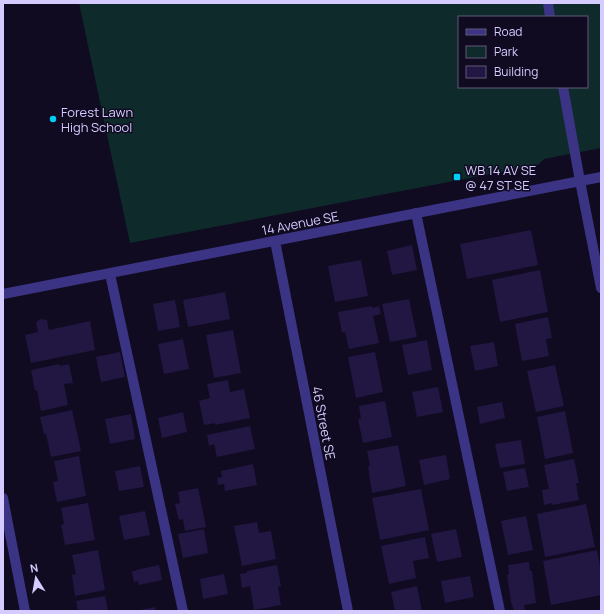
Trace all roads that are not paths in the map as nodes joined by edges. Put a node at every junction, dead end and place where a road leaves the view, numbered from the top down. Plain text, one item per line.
1 (548, 3) edge
2 (550, 16) edge
3 (563, 88) edge
4 (601, 177) edge
5 (580, 181) junction
6 (416, 213) junction
7 (276, 241) junction
8 (110, 274) junction
9 (601, 288) edge
10 (3, 294) edge
11 (3, 498) edge
12 (24, 611) edge
13 (183, 611) edge
14 (348, 611) edge
15 (500, 611) edge

1 - 2 street
3 - 5 street
4 - 5 street, 14 Avenue SE
5 - 6 street, 14 Avenue SE
5 - 9 street
6 - 7 street, 14 Avenue SE
6 - 15 street
7 - 8 street, 14 Avenue SE
7 - 14 street, 46 Street SE
8 - 10 street, 14 Avenue SE
8 - 13 street
11 - 12 street

